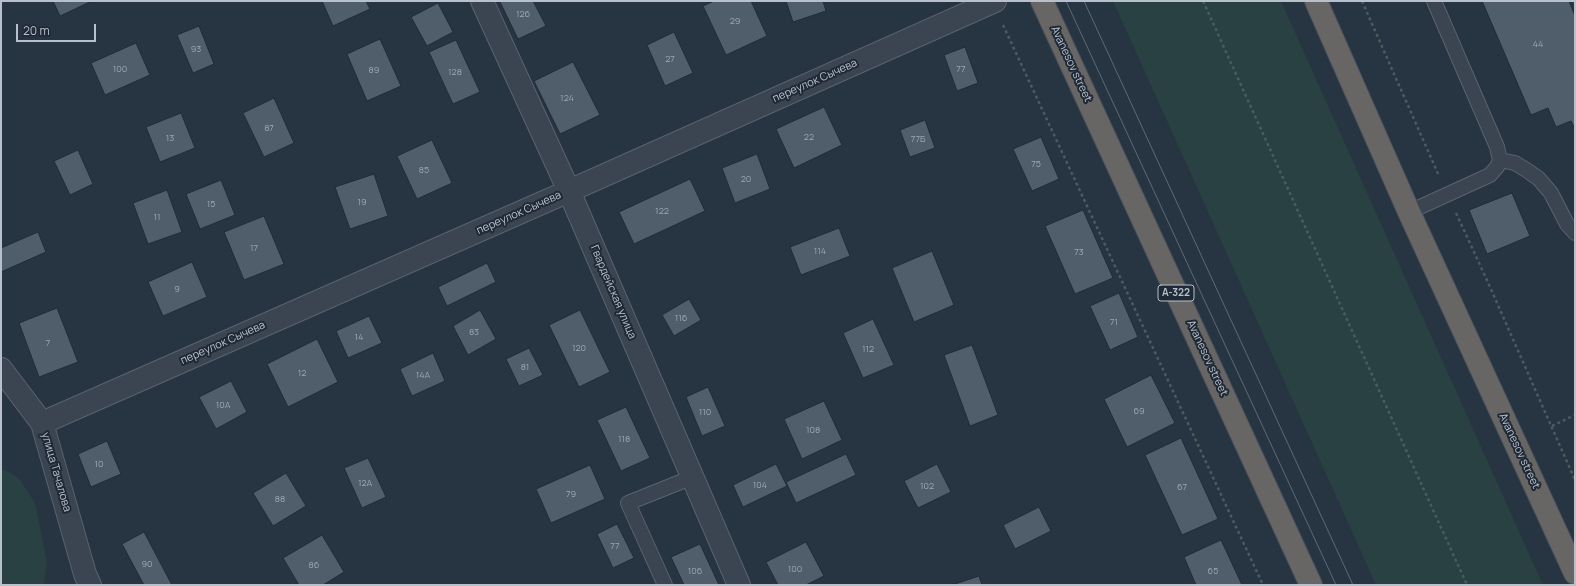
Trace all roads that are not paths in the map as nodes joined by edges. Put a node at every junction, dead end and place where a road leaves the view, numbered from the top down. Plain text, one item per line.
1 (482, 1) edge
2 (994, 1) edge
3 (1042, 1) edge
4 (1434, 1) edge
5 (1320, 2) edge
6 (1500, 160) junction
7 (569, 191) junction
8 (1409, 212) junction
9 (1575, 233) edge
10 (1, 369) edge
11 (42, 423) junction
12 (693, 477) junction
13 (1575, 574) edge
14 (90, 585) edge
15 (666, 585) edge
16 (739, 585) edge
17 (1311, 585) edge

1 - 7 street, Гвардейская улица
2 - 7 street, переулок Сычева
3 - 17 highway, Avanesov street / А-322
4 - 6 lane
5 - 8 highway, Avanesov street
6 - 8 lane
6 - 9 lane
7 - 11 street, переулок Сычева
7 - 12 street, Гвардейская улица
8 - 13 highway, Avanesov street
10 - 11 street, улица Тачалова
11 - 14 street, улица Тачалова
12 - 15 lane
12 - 16 street, Гвардейская улица

